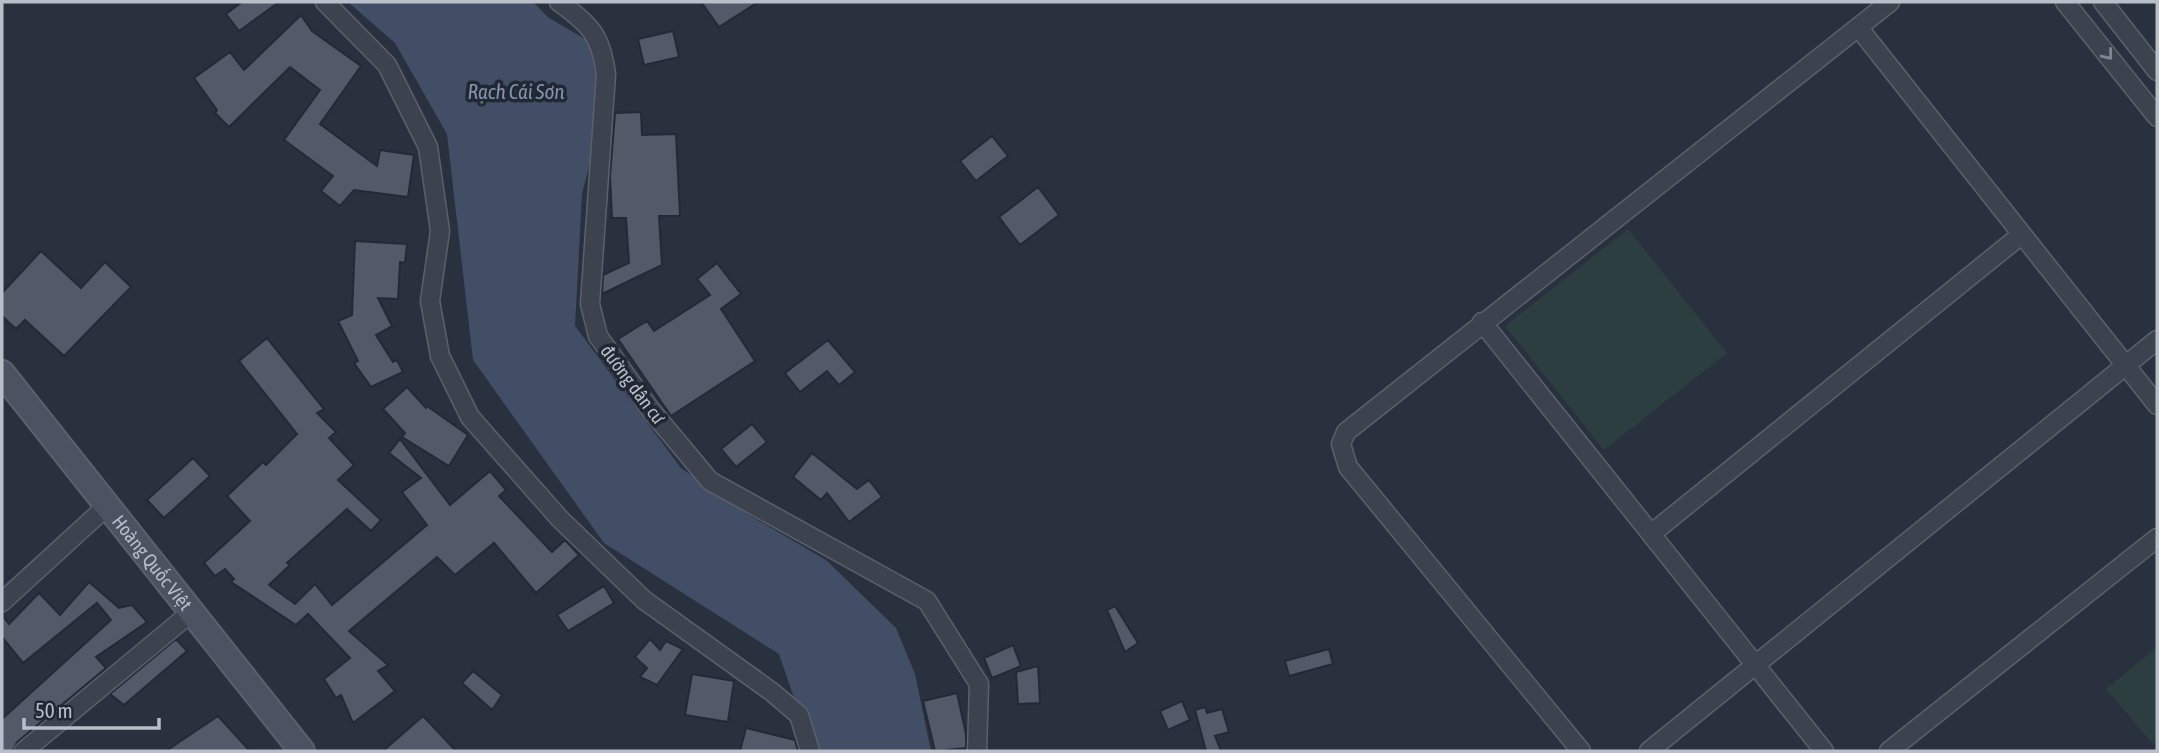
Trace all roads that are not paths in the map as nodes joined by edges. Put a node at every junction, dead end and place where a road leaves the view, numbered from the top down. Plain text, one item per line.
1 (325, 2) edge
2 (559, 2) edge
3 (1890, 2) edge
4 (2065, 2) edge
5 (2103, 2) edge
6 (1858, 27) junction
7 (2157, 71) edge
8 (2157, 117) edge
9 (2021, 235) junction
10 (1482, 322) junction
11 (2157, 340) edge
12 (2125, 366) junction
13 (2, 373) edge
14 (2157, 405) edge
15 (107, 506) junction
16 (1651, 534) junction
17 (2157, 538) edge
18 (2, 602) edge
19 (193, 611) junction
20 (1755, 665) junction
21 (24, 751) edge
22 (302, 751) edge
23 (810, 751) edge
24 (977, 751) edge
25 (1581, 751) edge
26 (1649, 751) edge
27 (1824, 751) edge
28 (1889, 751) edge

1 - 23 street
2 - 24 street, đường dân cư
3 - 6 street
4 -> 8 street
5 - 7 street
6 - 9 street
6 - 10 street
9 - 12 street
9 - 16 street
10 - 16 street
10 - 25 street
11 - 12 street
12 - 14 street
12 - 20 street
13 - 15 street, Hoàng Quốc Việt
15 - 18 street
15 - 19 street, Hoàng Quốc Việt
16 - 20 street
17 - 28 street
19 - 21 street
19 - 22 street, Hoàng Quốc Việt
20 - 26 street
20 - 27 street

